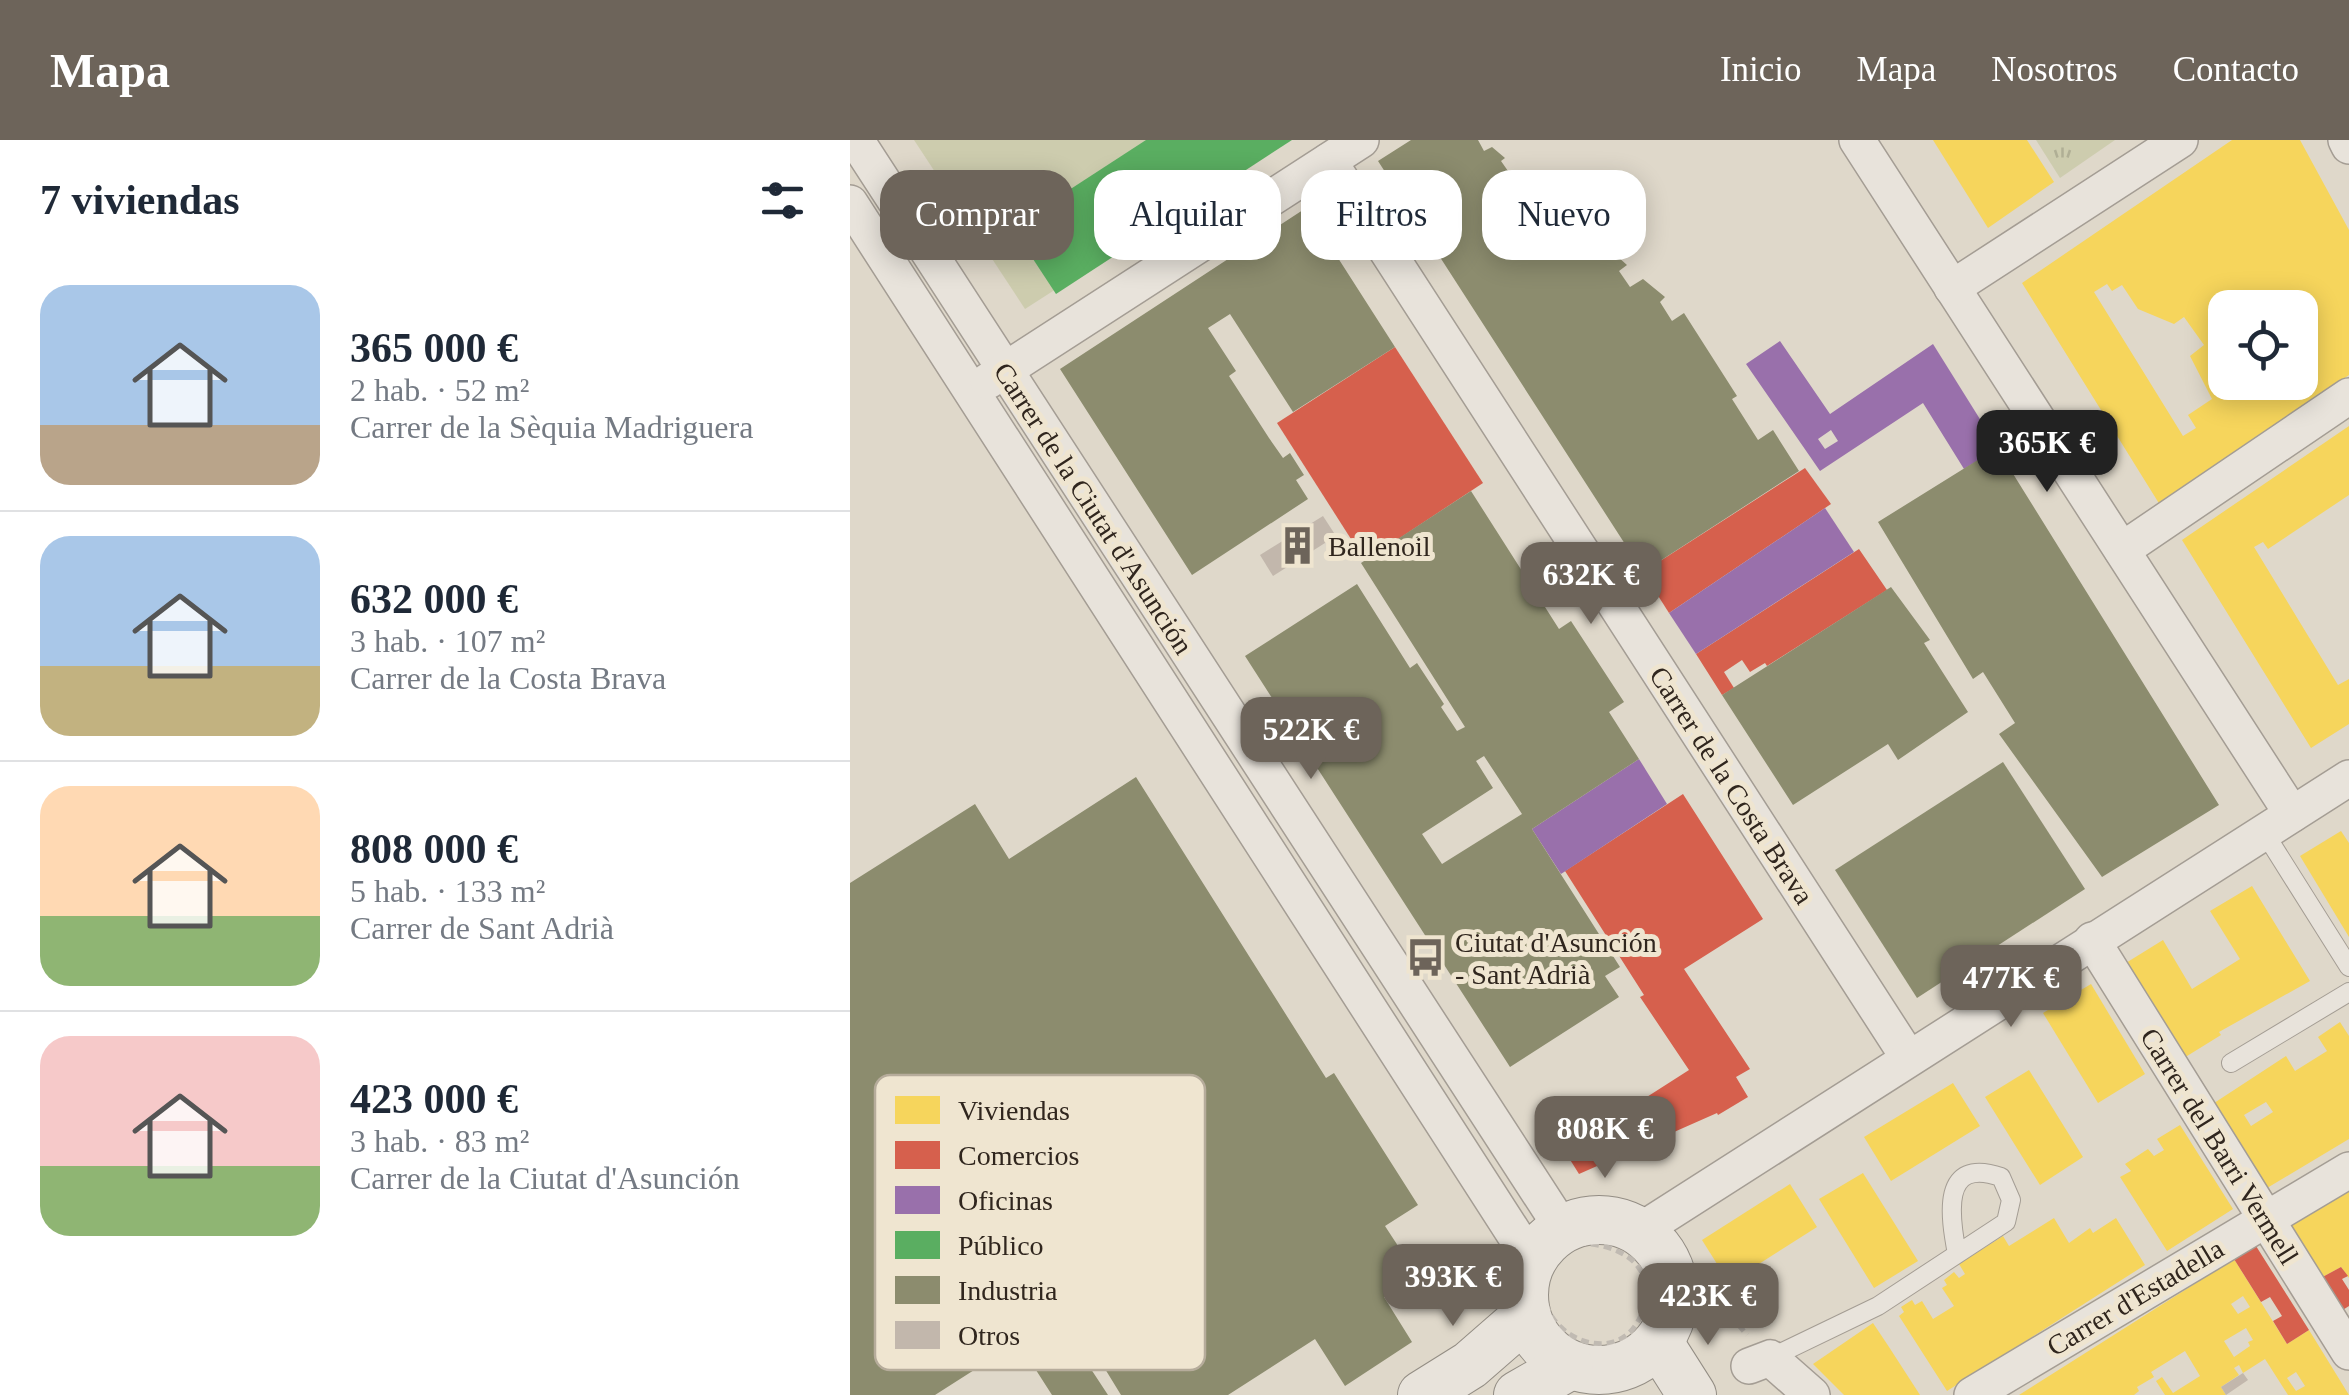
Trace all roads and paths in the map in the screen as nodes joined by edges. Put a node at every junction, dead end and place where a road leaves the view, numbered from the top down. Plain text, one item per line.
1 (856, 140) edge
2 (1361, 140) edge
3 (1857, 140) edge
4 (2180, 140) edge
5 (1330, 161) junction
6 (850, 203) edge
7 (1952, 288) junction
8 (1005, 370) junction
9 (973, 393) junction
10 (2349, 396) edge
11 (2122, 550) junction
12 (2349, 778) edge
13 (2278, 823) junction
14 (2092, 940) junction
15 (2349, 966) edge
16 (2349, 992) edge
17 (1908, 1057) junction
18 (2231, 1062) dead end
19 (2349, 1170) edge
20 (2265, 1219) junction
21 (1640, 1231) junction
22 (1550, 1249) junction
23 (1957, 1254) junction
24 (1665, 1319) junction
25 (2349, 1352) edge
26 (1573, 1355) edge
27 (1760, 1362) junction
28 (1422, 1395) edge
29 (1518, 1395) edge
30 (1692, 1395) edge
31 (1812, 1395) edge
32 (1972, 1395) edge

1 - 8 street, Carrer de la Ciutat d'Asunción
2 - 5 street
3 - 7 street
4 - 7 street
5 - 8 street
5 - 17 street, Carrer de la Costa Brava
6 - 9 street, Carrer de la Ciutat d'Asunción
7 - 11 street
8 - 9 street
8 - 22 street, Carrer de la Ciutat d'Asunción
9 - 22 street, Carrer de la Ciutat d'Asunción
10 - 11 street
11 - 13 street
12 - 13 street
13 - 14 street
13 - 15 lane
14 - 17 street
14 - 20 street, Carrer del Barri Vermell
16 - 18 lane
17 - 21 street
19 - 20 street, Carrer d'Estadella
20 - 25 street, Carrer del Barri Vermell
20 - 32 street, Carrer d'Estadella
21 - 22 street
21 - 24 street
22 - 26 street
22 - 26 path
23 - 23 lane
23 - 27 lane
24 - 26 street
24 - 27 path
24 - 30 street
26 - 28 street
26 - 29 street
27 - 31 street

